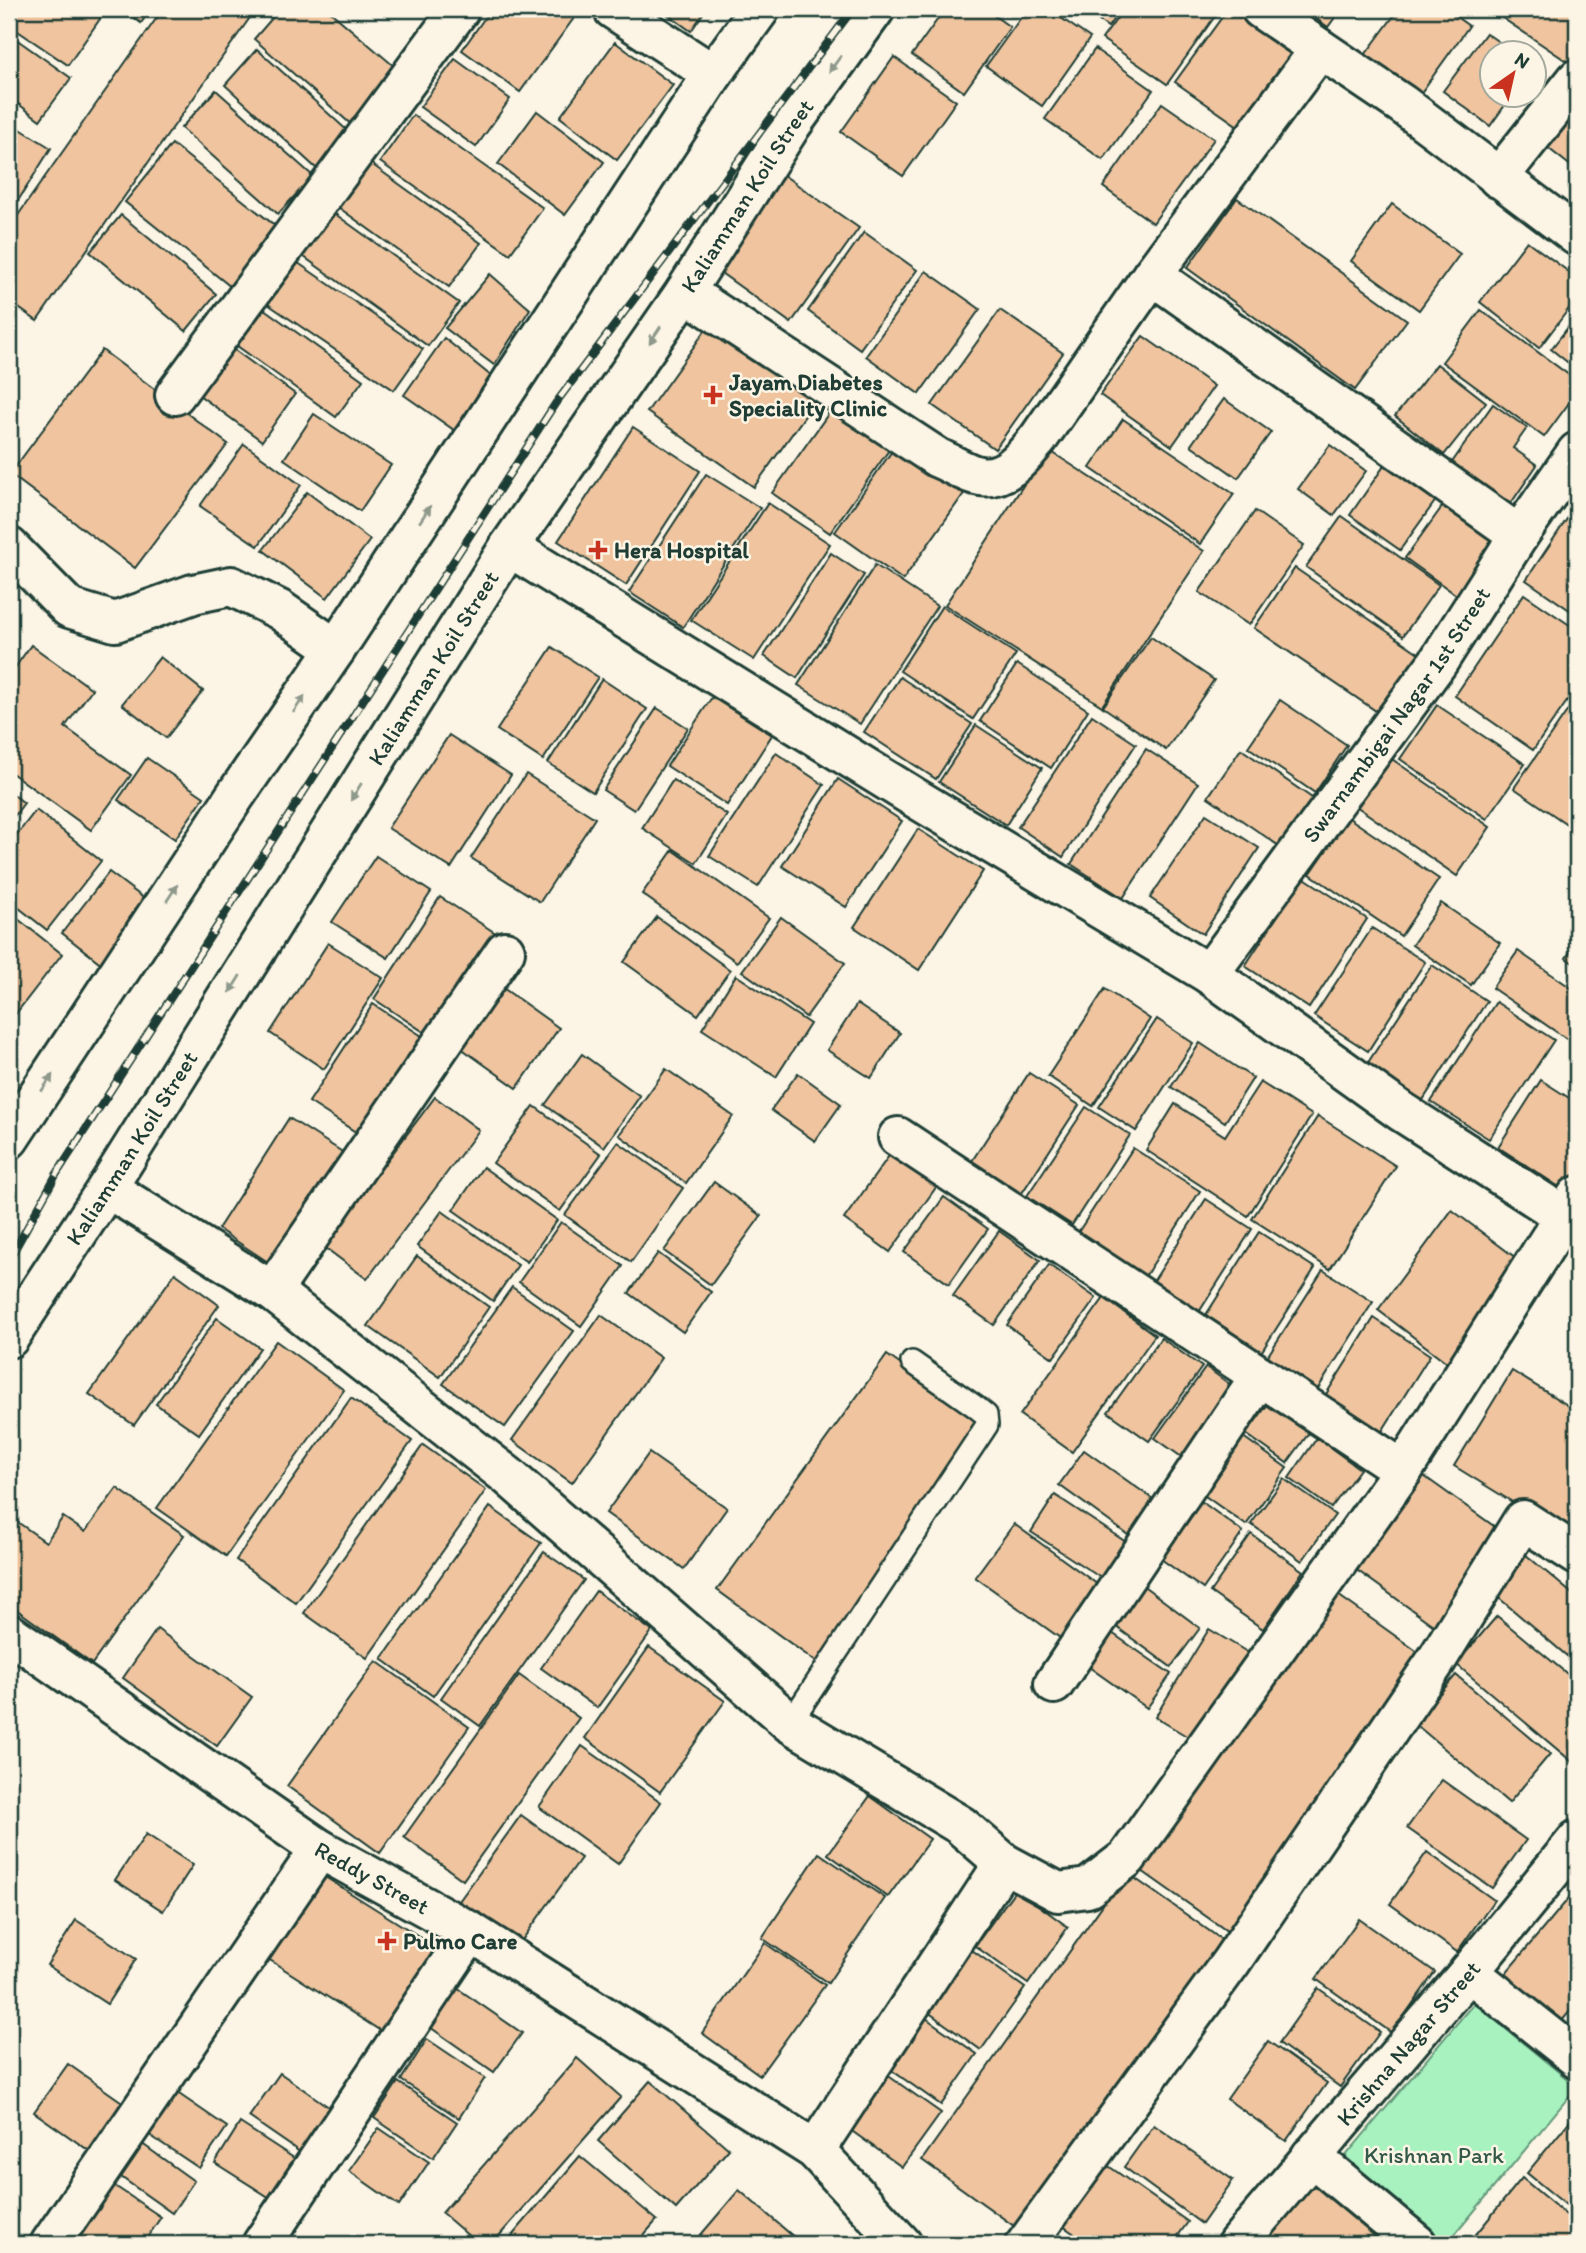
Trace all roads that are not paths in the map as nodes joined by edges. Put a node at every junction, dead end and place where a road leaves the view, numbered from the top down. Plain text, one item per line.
1 (460, 9) edge
2 (613, 9) edge
3 (760, 9) edge
4 (875, 9) edge
5 (1261, 9) edge
6 (1320, 49) junction
7 (713, 74) junction
8 (1577, 79) edge
9 (1498, 178) junction
10 (1577, 236) edge
11 (1152, 275) junction
12 (684, 292) junction
13 (175, 395) dead end
14 (1577, 452) edge
15 (1519, 535) junction
16 (9, 547) edge
17 (509, 547) junction
18 (336, 649) junction
19 (505, 951) dead end
20 (1209, 974) junction
21 (898, 1137) dead end
22 (9, 1139) edge
23 (107, 1188) junction
24 (1570, 1206) edge
25 (272, 1291) junction
26 (9, 1338) edge
27 (912, 1362) dead end
28 (1260, 1376) junction
29 (1404, 1470) junction
30 (1577, 1555) edge
31 (9, 1633) edge
32 (1054, 1684) dead end
33 (790, 1723) junction
34 (1577, 1840) edge
35 (320, 1849) junction
36 (1004, 1863) junction
37 (471, 1932) junction
38 (1469, 1972) junction
39 (1577, 2058) edge
40 (815, 2150) junction
41 (1311, 2156) junction
42 (50, 2244) edge
43 (262, 2244) edge
44 (902, 2244) edge
45 (1026, 2244) edge
46 (1237, 2244) edge
47 (1417, 2244) edge

1 - 13 street
2 - 7 street
3 - 7 street
4 -> 12 street, Kaliamman Koil Street
5 - 6 street
6 - 9 street
6 - 11 street
18 -> 7 street
8 - 9 street
9 - 10 street
11 - 12 street
11 - 15 street
12 -> 17 street, Kaliamman Koil Street
14 - 15 street, Swarnambigai Nagar 1st Street
15 - 20 street, Swarnambigai Nagar 1st Street
16 - 18 street
17 - 20 street
17 -> 23 street, Kaliamman Koil Street
22 -> 18 street
19 - 25 street
20 - 24 street
21 - 28 street
23 - 25 street
23 - 26 street, Kaliamman Koil Street
24 - 29 street
25 - 33 street
27 - 33 lane
28 - 29 street
28 - 32 street
29 - 36 street
30 - 45 street
31 - 35 street, Reddy Street
33 - 36 street
34 - 38 street, Krishna Nagar Street
35 - 37 street, Reddy Street
35 - 42 street
36 - 40 street
37 - 40 street, Reddy Street
37 - 43 street
38 - 39 street
38 - 41 street, Krishna Nagar Street
40 - 44 street, Reddy Street
41 - 46 street, Krishna Nagar Street
41 - 47 street

